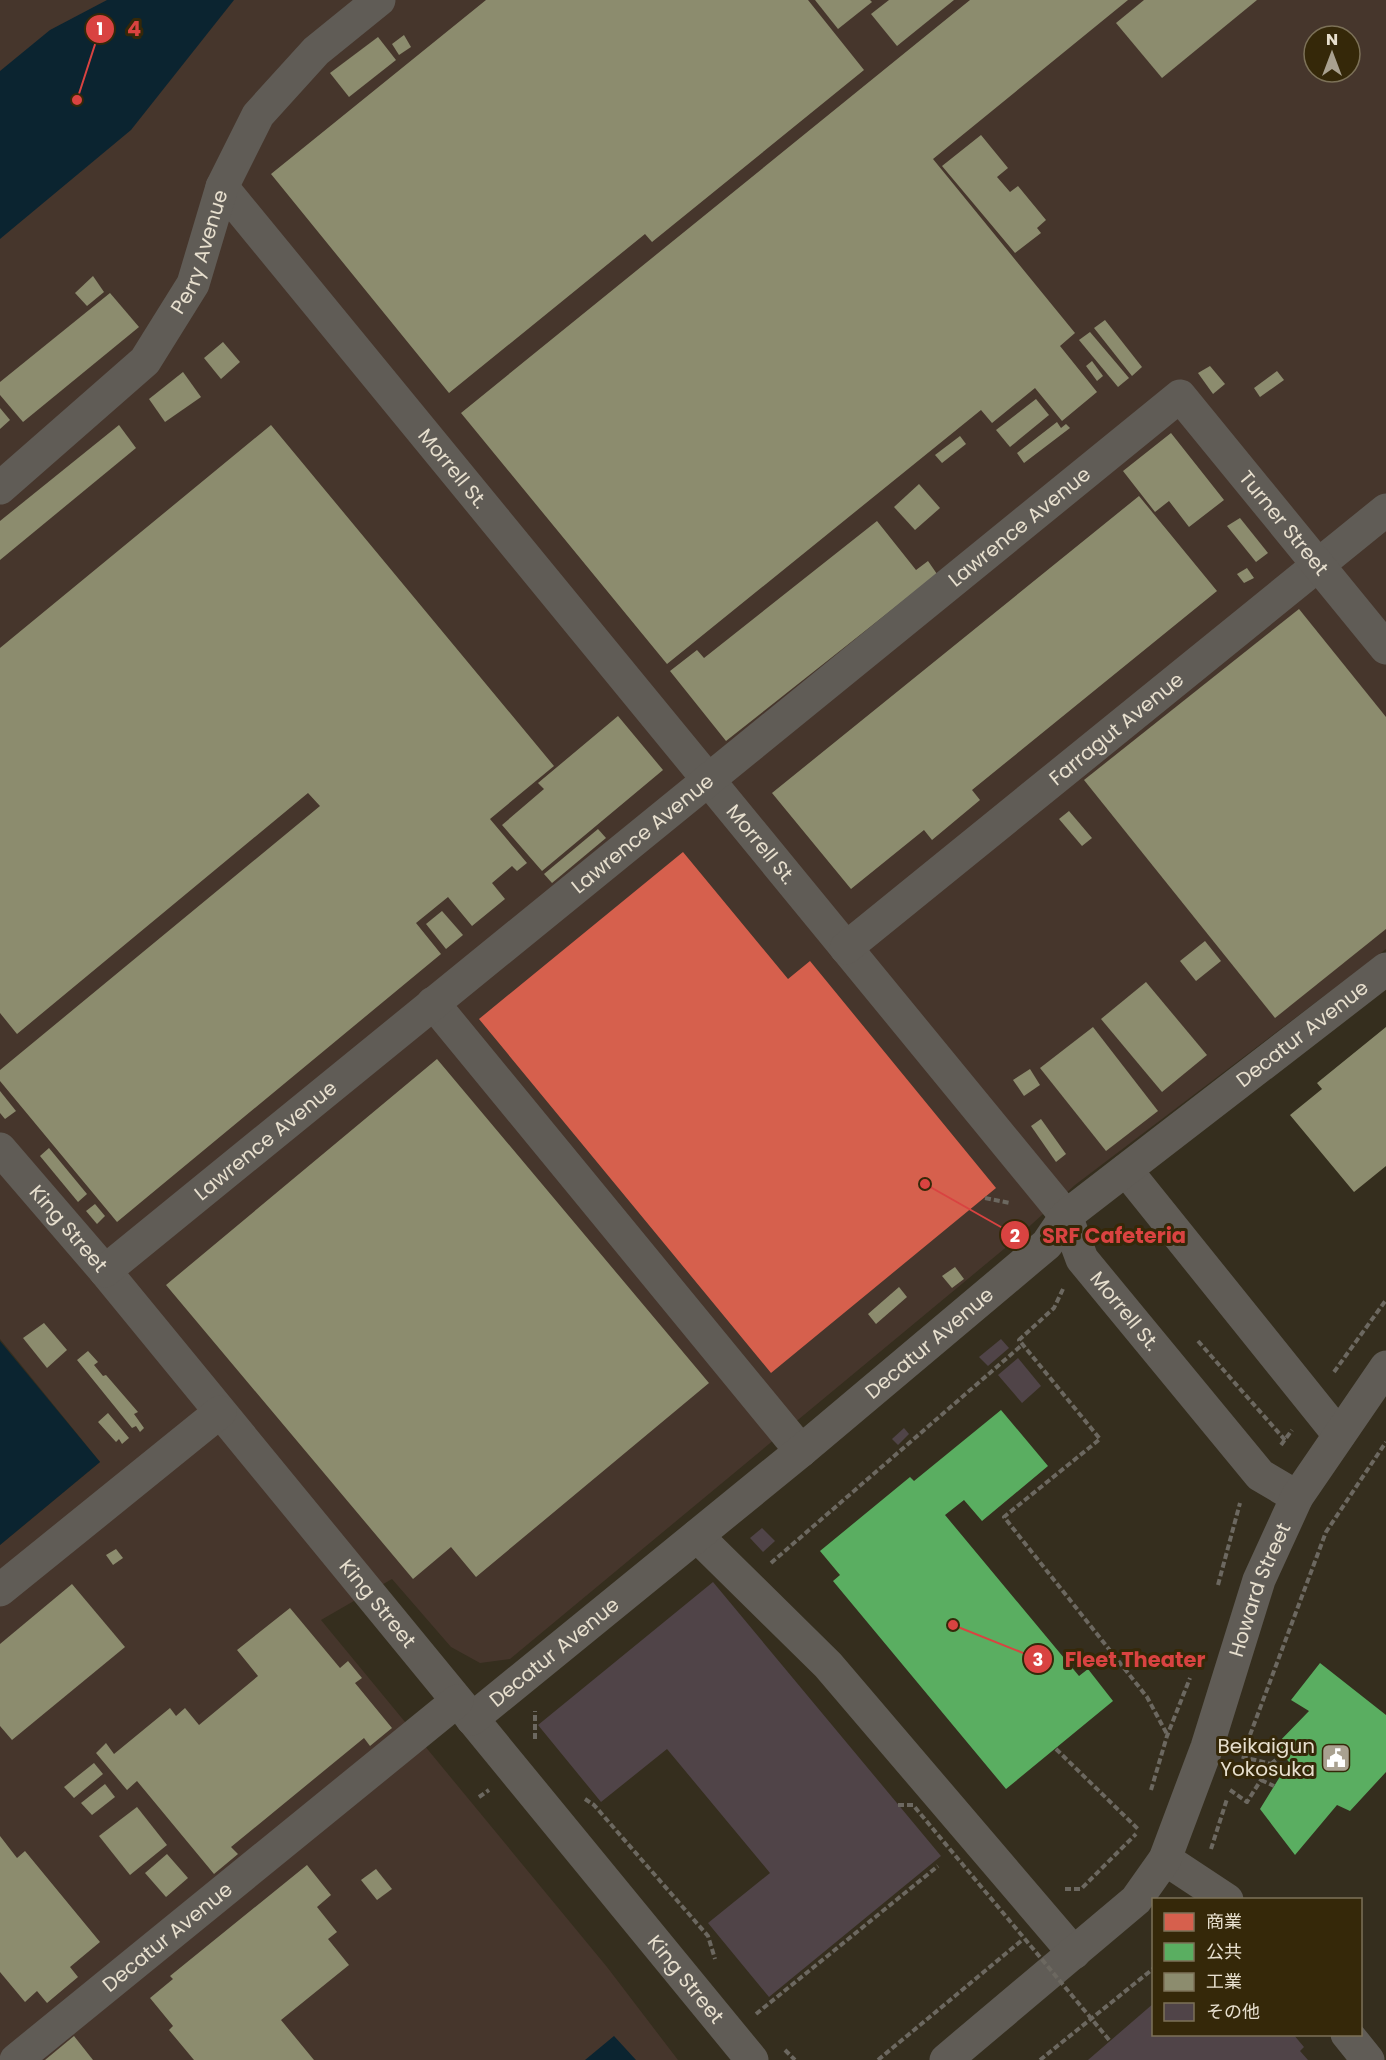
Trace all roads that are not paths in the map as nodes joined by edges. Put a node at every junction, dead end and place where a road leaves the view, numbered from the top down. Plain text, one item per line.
1 (379, 0) edge
2 (222, 187) junction
3 (1180, 396) joint
4 (0, 488) edge
5 (1386, 510) edge
6 (1318, 565) junction
7 (1386, 648) edge
8 (708, 780) junction
9 (846, 948) junction
10 (1386, 969) edge
11 (433, 1003) junction
12 (0, 1149) edge
13 (1126, 1170) junction
14 (1066, 1216) junction
15 (105, 1271) junction
16 (1386, 1367) edge
17 (220, 1412) junction
18 (1340, 1435) junction
19 (801, 1451) junction
20 (1297, 1497) junction
21 (697, 1536) junction
22 (0, 1590) edge
23 (465, 1710) junction
24 (1165, 1859) junction
25 (1225, 1898) edge
26 (1074, 1953) junction
27 (1349, 2036) edge
28 (16, 2060) edge
29 (752, 2060) edge
30 (946, 2060) edge
31 (1368, 2060) edge

1 - 2 street, Perry Avenue
2 - 4 street, Perry Avenue
2 - 8 street, Morrell St.
3 - 6 street, Turner Street
3 - 8 street, Lawrence Avenue
5 - 6 street, Farragut Avenue
6 - 7 street, Turner Street
6 - 9 street, Farragut Avenue
8 - 9 street, Morrell St.
8 - 11 street, Lawrence Avenue
9 - 14 street, Morrell St.
10 - 13 street, Decatur Avenue
11 - 15 street, Lawrence Avenue
11 - 19 street
12 - 15 street, King Street
13 - 14 street, Decatur Avenue
13 - 18 street
14 - 19 street, Decatur Avenue
14 - 20 street, Morrell St.
15 - 17 street, King Street
16 - 18 street, Howard Street
17 - 22 street
17 - 23 street, King Street
18 - 20 street, Howard Street
19 - 21 street, Decatur Avenue
20 - 24 street, Howard Street
21 - 23 street, Decatur Avenue
21 - 26 street
23 - 28 street, Decatur Avenue
23 - 29 street, King Street
24 - 25 street
24 - 26 street, Howard Street
26 - 30 street, Howard Street
27 - 31 street

